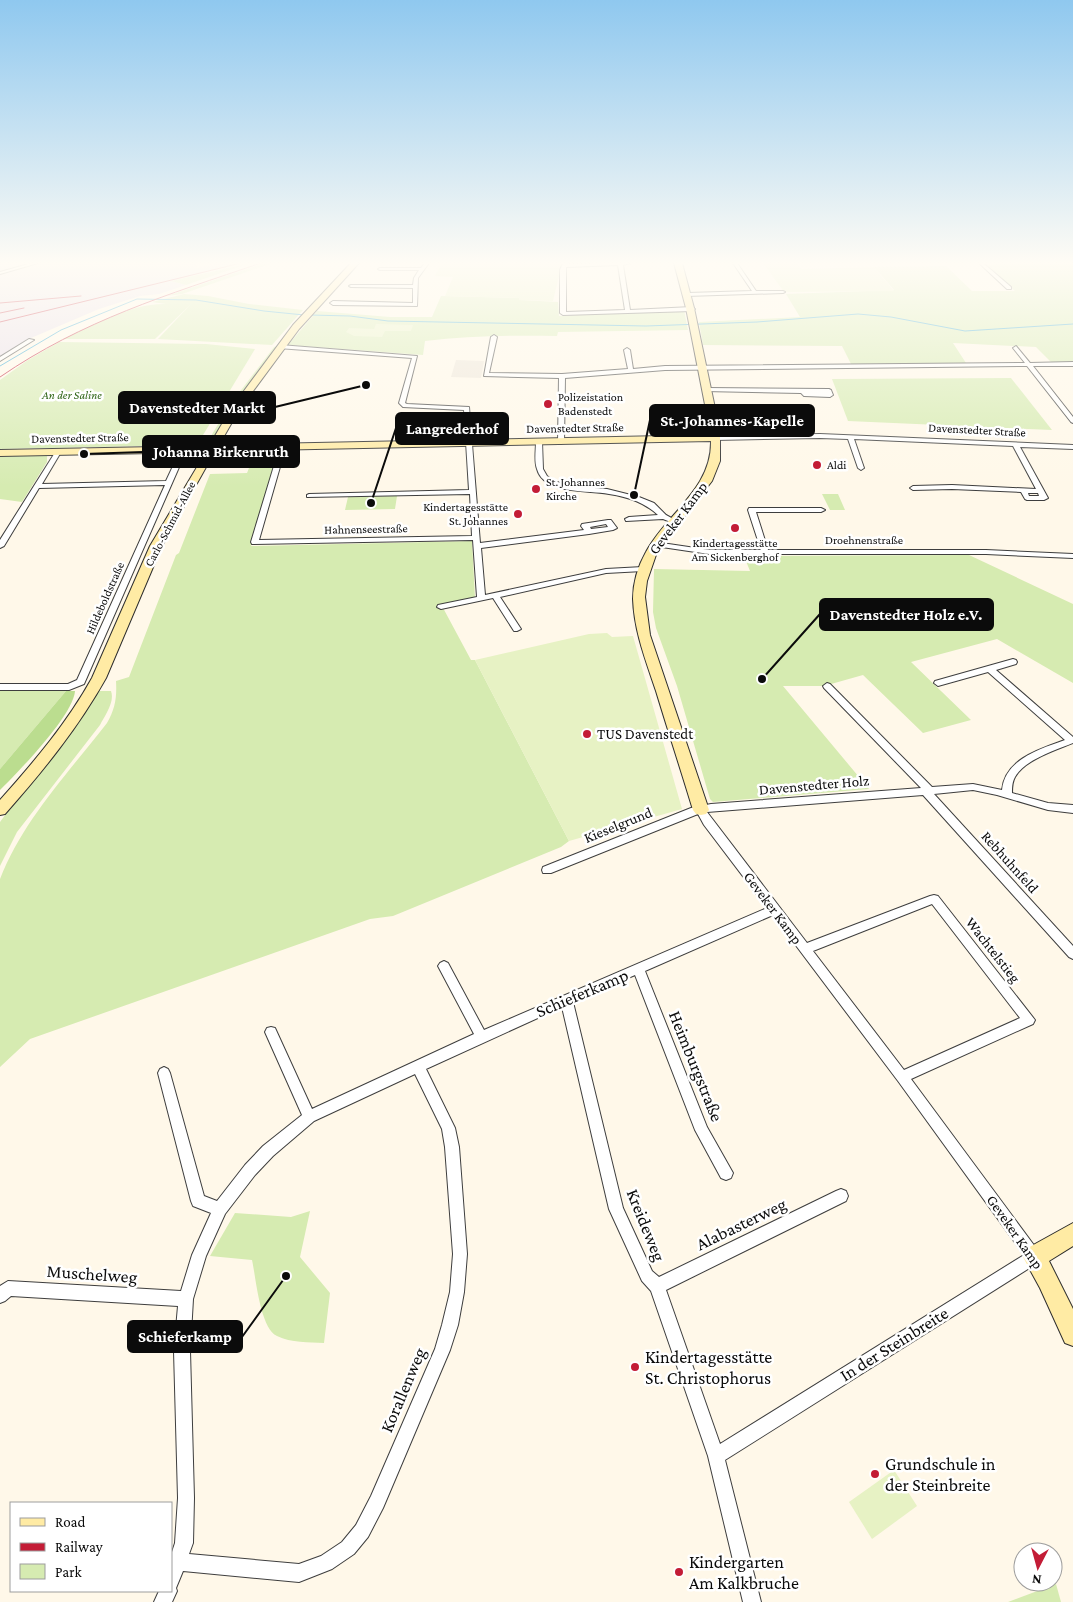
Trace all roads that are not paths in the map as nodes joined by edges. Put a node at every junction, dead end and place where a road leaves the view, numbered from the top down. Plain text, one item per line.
1 (494, 337) dead end
2 (288, 338) edge
3 (697, 338) edge
4 (31, 340) dead end
5 (280, 347) junction
6 (1016, 348) dead end
7 (627, 350) dead end
8 (0, 358) edge
9 (1073, 364) edge
10 (1029, 365) junction
11 (702, 368) junction
12 (631, 371) junction
13 (562, 376) junction
14 (706, 390) junction
15 (803, 391) dead end
16 (1073, 421) edge
17 (850, 437) junction
18 (715, 440) junction
19 (539, 442) junction
20 (561, 442) junction
21 (469, 443) junction
22 (1016, 445) junction
23 (283, 446) junction
24 (1073, 447) edge
25 (184, 448) junction
26 (212, 448) junction
27 (58, 452) junction
28 (0, 453) edge
29 (861, 468) dead end
30 (168, 483) junction
31 (36, 486) junction
32 (913, 488) dead end
33 (473, 492) junction
34 (309, 496) dead end
35 (821, 510) dead end
36 (629, 519) dead end
37 (669, 519) junction
38 (589, 532) dead end
39 (476, 538) junction
40 (655, 544) junction
41 (0, 546) edge
42 (477, 546) junction
43 (765, 552) junction
44 (1073, 556) edge
45 (644, 569) junction
46 (495, 595) junction
47 (482, 598) junction
48 (441, 607) dead end
49 (517, 629) dead end
50 (1013, 662) dead end
51 (990, 669) junction
52 (938, 683) dead end
53 (827, 686) dead end
54 (0, 687) edge
55 (1072, 740) edge
56 (927, 790) junction
57 (1007, 794) junction
58 (0, 810) edge
59 (701, 810) junction
60 (1071, 811) edge
61 (547, 870) dead end
62 (774, 910) junction
63 (805, 949) junction
64 (1073, 954) edge
65 (444, 966) dead end
66 (639, 969) junction
67 (566, 999) junction
68 (271, 1032) dead end
69 (482, 1037) junction
70 (418, 1068) junction
71 (164, 1073) dead end
72 (902, 1077) junction
73 (309, 1117) junction
74 (726, 1173) dead end
75 (841, 1196) dead end
76 (220, 1209) junction
77 (1073, 1234) edge
78 (1034, 1257) junction
79 (657, 1286) junction
80 (0, 1296) edge
81 (186, 1299) junction
82 (1073, 1335) edge
83 (716, 1456) junction
84 (178, 1562) junction
85 (172, 1578) edge
86 (752, 1602) edge

1 - 13 street
2 - 5 street, Carlo-Schmid-Allee
3 - 11 street, Geveker Kamp
4 - 8 street
5 - 21 street
5 - 26 street, Carlo-Schmid-Allee
6 - 10 street
7 - 12 street
9 - 10 street
10 - 11 street
10 - 16 street
11 - 12 street
11 - 14 street, Geveker Kamp
12 - 13 street
13 - 20 street
14 - 15 street
14 - 18 street, Geveker Kamp
17 - 18 street, Davenstedter Straße
17 - 22 street, Davenstedter Straße
17 - 29 street
18 - 20 street, Davenstedter Straße
18 - 37 street, Geveker Kamp
19 - 20 street, Davenstedter Straße
19 - 21 street, Davenstedter Straße
19 - 37 street
21 - 23 street, Davenstedter Straße
21 - 33 street
22 - 24 street, Davenstedter Straße
22 - 32 street
23 - 26 street, Davenstedter Straße
23 - 39 street, Hahnenseestraße
25 - 26 street, Davenstedter Straße
25 - 27 street, Davenstedter Straße
25 - 30 street, Hildeboldstraße
26 - 58 street, Carlo-Schmid-Allee
27 - 28 street, Davenstedter Straße
27 - 31 street
30 - 31 street
30 - 54 street, Hildeboldstraße
31 - 41 street
33 - 34 street
33 - 39 street
35 - 43 street
36 - 37 street
37 - 40 street, Geveker Kamp
38 - 42 street
39 - 42 street
40 - 43 street, Droehnenstraße
40 - 45 street, Geveker Kamp
42 - 47 street
43 - 44 street, Droehnenstraße
45 - 46 street
45 - 59 street, Geveker Kamp
46 - 47 street
46 - 49 street
47 - 48 street
50 - 51 street
51 - 52 street
51 - 55 street
53 - 56 street
55 - 57 street
56 - 57 street, Davenstedter Holz
56 - 59 street, Davenstedter Holz
56 - 64 street, Rebhuhnfeld
57 - 60 street, Davenstedter Holz
59 - 61 street, Kieselgrund
59 - 62 street, Geveker Kamp
62 - 63 street, Geveker Kamp
62 - 66 street, Schieferkamp
63 - 72 street, Geveker Kamp
63 - 72 street, Wachtelstieg
65 - 69 street
66 - 67 street, Schieferkamp
66 - 74 street, Heimburgstraße
67 - 69 street, Schieferkamp
67 - 79 street, Kreideweg
68 - 73 street
69 - 70 street, Schieferkamp
70 - 73 street, Schieferkamp
70 - 84 street, Korallenweg
71 - 76 street
72 - 78 street, Geveker Kamp
73 - 76 street, Schieferkamp
75 - 79 street, Alabasterweg
76 - 81 street, Schieferkamp
77 - 78 street, In der Steinbreite
78 - 82 street, Geveker Kamp
78 - 83 street, In der Steinbreite
79 - 83 street, Kreideweg
80 - 81 street, Muschelweg
81 - 84 street, Schieferkamp
83 - 86 street, Kreideweg
84 - 85 street, Schieferkamp

